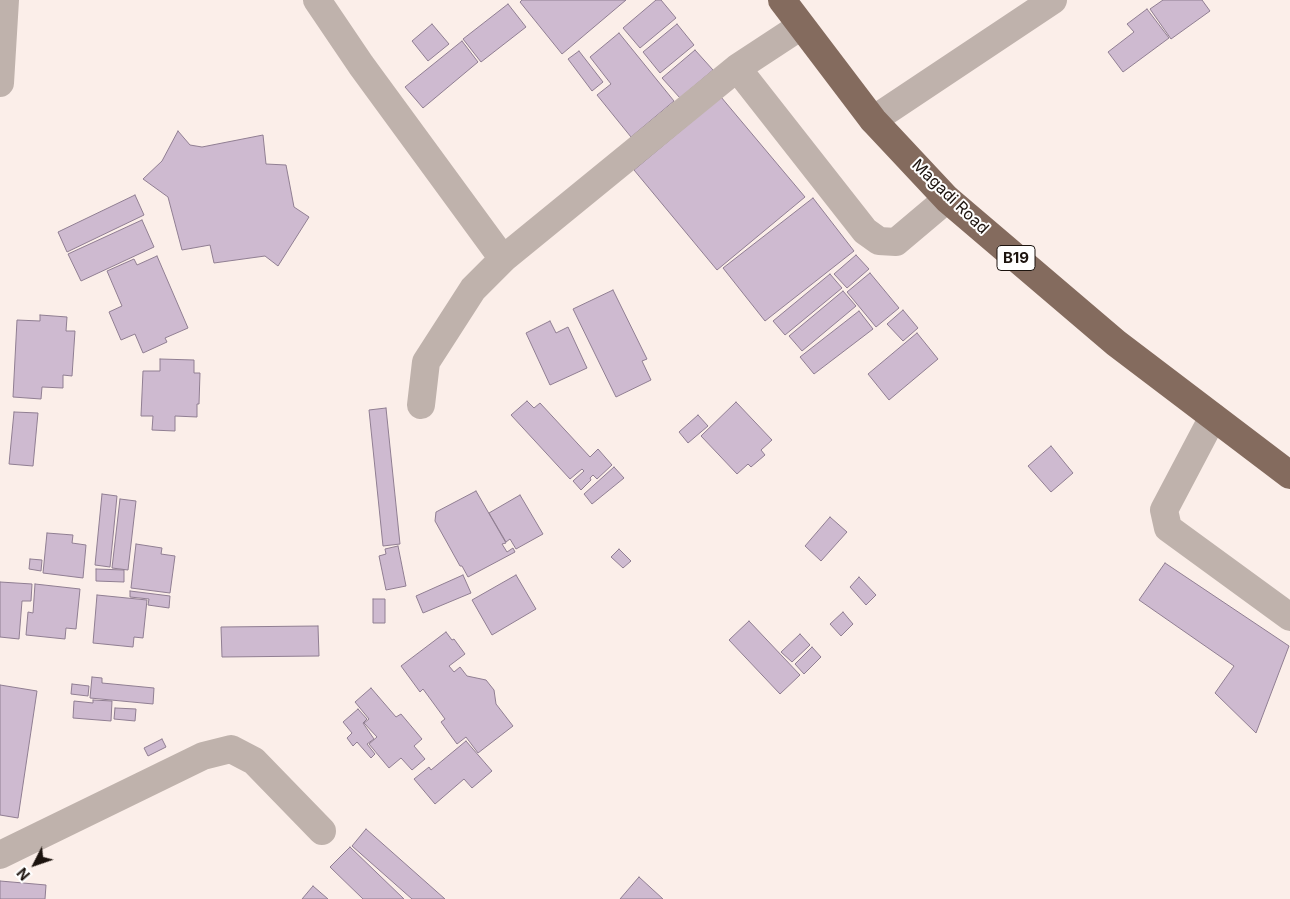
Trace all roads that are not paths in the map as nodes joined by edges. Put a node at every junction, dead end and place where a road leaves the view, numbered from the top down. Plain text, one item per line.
1 (5, 0) edge
2 (317, 0) edge
3 (782, 0) edge
4 (1053, 0) edge
5 (802, 26) junction
6 (737, 68) junction
7 (0, 83) edge
8 (873, 120) junction
9 (947, 199) junction
10 (503, 259) junction
11 (422, 405) dead end
12 (1213, 417) junction
13 (1290, 475) edge
14 (1290, 617) edge
15 (322, 831) dead end
16 (0, 855) edge

1 - 7 street
2 - 10 street
3 - 5 highway, Magadi Road / B19
4 - 8 street
5 - 6 street
5 - 8 highway, Magadi Road / B19
6 - 9 street
6 - 10 street
8 - 9 highway, Magadi Road / B19
9 - 12 highway, Magadi Road / B19
10 - 11 street
12 - 13 highway, Magadi Road / B19
12 - 14 street
15 - 16 street

